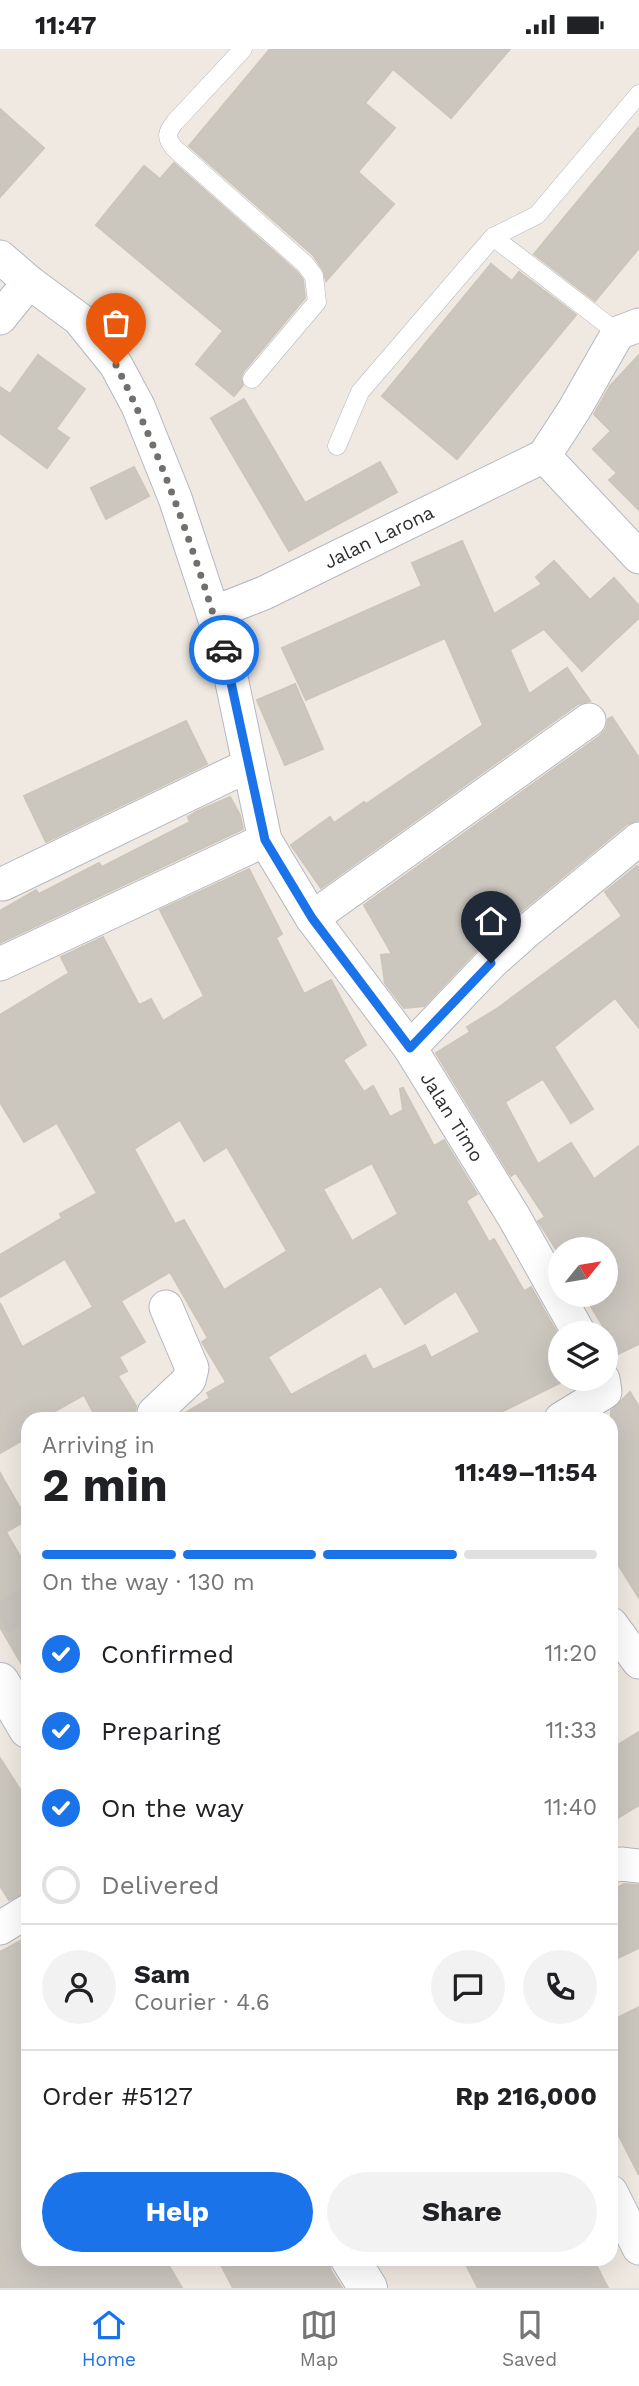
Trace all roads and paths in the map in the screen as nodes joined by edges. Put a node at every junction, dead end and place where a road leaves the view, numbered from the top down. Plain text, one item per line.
1 (243, 49) edge
2 (639, 94) edge
3 (493, 237) junction
4 (0, 257) edge
5 (29, 282) junction
6 (0, 318) edge
7 (628, 329) edge
8 (252, 379) dead end
9 (337, 446) dead end
10 (544, 456) junction
11 (639, 557) edge
12 (213, 613) junction
13 (589, 720) dead end
14 (249, 765) junction
15 (639, 839) edge
16 (265, 840) junction
17 (3, 884) dead end
18 (312, 918) junction
19 (0, 964) edge
20 (410, 1048) junction
21 (166, 1307) dead end
22 (572, 1321) edge
23 (597, 1391) edge
24 (155, 1412) edge
25 (571, 1412) edge
26 (618, 1634) edge
27 (639, 1663) edge
28 (0, 1682) edge
29 (21, 1717) edge
30 (618, 1865) edge
31 (639, 1866) edge
32 (21, 1915) edge
33 (0, 1927) edge
34 (618, 2206) edge
35 (639, 2248) edge
36 (354, 2266) edge
37 (368, 2288) edge

1 - 8 lane
2 - 3 lane
3 - 7 lane
3 - 9 lane
4 - 5 street, Jalan Timo
5 - 6 street
5 - 12 street, Jalan Timo
7 - 10 street
10 - 11 street
10 - 12 street, Jalan Larona
12 - 14 street, Jalan Timo
13 - 18 street
14 - 16 street, Jalan Timo
14 - 17 street
15 - 20 street
16 - 18 street, Jalan Timo
16 - 19 street
18 - 20 street, Jalan Timo
20 - 22 street, Jalan Timo
21 - 24 street
23 - 25 street
26 - 27 street
28 - 29 street
30 - 31 street
32 - 33 street
34 - 35 street
36 - 37 street

